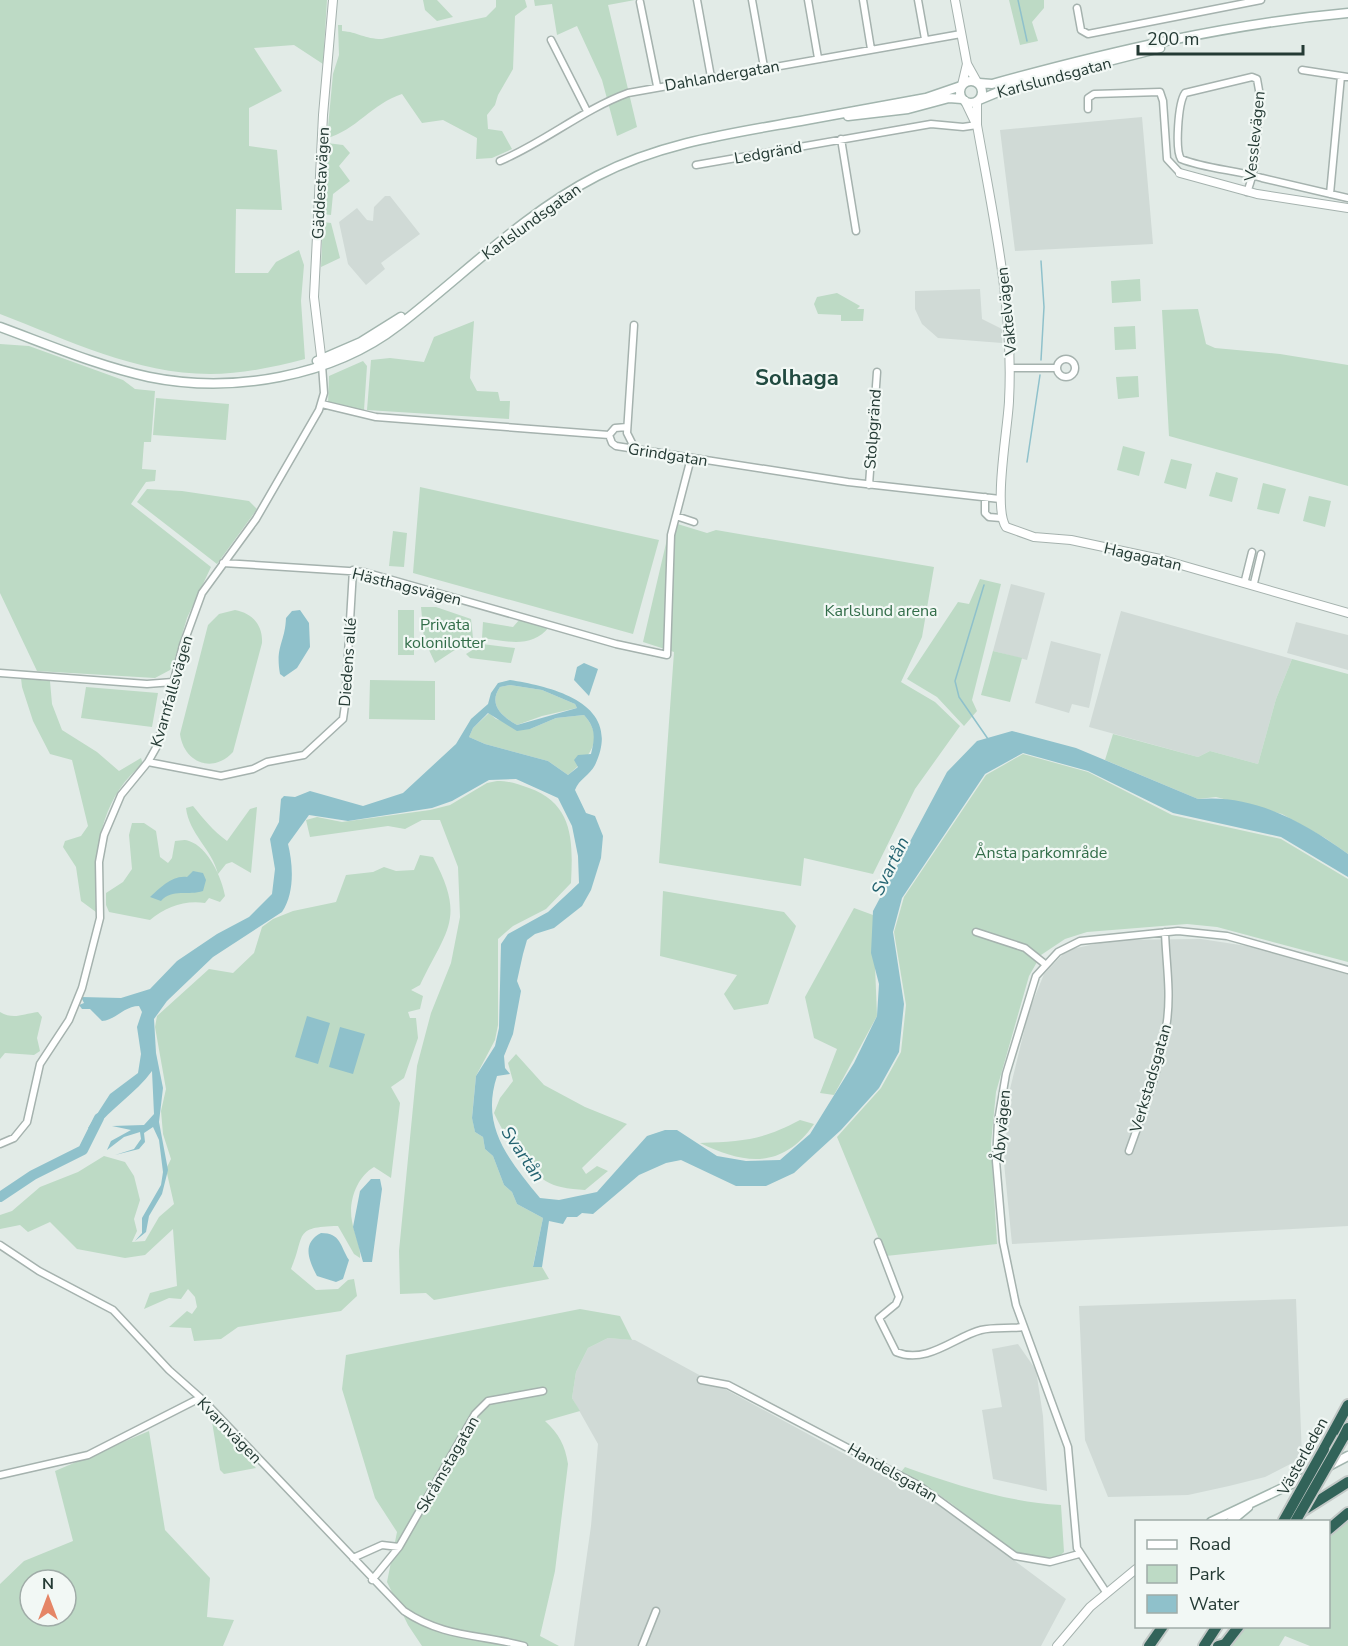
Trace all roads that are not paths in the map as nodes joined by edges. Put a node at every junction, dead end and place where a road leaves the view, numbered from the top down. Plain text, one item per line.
1 (333, 0) edge
2 (697, 0) edge
3 (752, 0) edge
4 (808, 0) edge
5 (863, 0) edge
6 (918, 0) edge
7 (955, 0) edge
8 (1261, 0) edge
9 (640, 2) dead end
10 (1077, 8) dead end
11 (1348, 13) edge
12 (1233, 28) junction
13 (961, 34) junction
14 (925, 39) junction
15 (551, 40) dead end
16 (871, 49) junction
17 (818, 58) junction
18 (967, 64) junction
19 (764, 68) junction
20 (1302, 70) dead end
21 (1345, 76) edge
22 (711, 77) junction
23 (978, 83) junction
24 (962, 85) junction
25 (657, 86) junction
26 (963, 100) junction
27 (978, 101) junction
28 (1088, 110) dead end
29 (587, 111) junction
30 (809, 120) junction
31 (977, 125) junction
32 (841, 139) junction
33 (500, 161) dead end
34 (696, 165) dead end
35 (1180, 173) joint
36 (1252, 176) junction
37 (1248, 192) junction
38 (1330, 194) junction
39 (1348, 198) edge
40 (1348, 208) edge
41 (856, 231) dead end
42 (634, 326) dead end
43 (0, 327) edge
44 (322, 363) junction
45 (1011, 368) junction
46 (1057, 368) dead end
47 (877, 372) dead end
48 (322, 404) junction
49 (627, 428) junction
50 (609, 435) junction
51 (635, 449) junction
52 (691, 458) junction
53 (869, 485) junction
54 (985, 497) junction
55 (1000, 499) junction
56 (676, 516) junction
57 (1001, 518) junction
58 (694, 522) dead end
59 (1252, 552) dead end
60 (1261, 554) dead end
61 (223, 563) junction
62 (353, 570) junction
63 (1221, 575) junction
64 (1245, 580) junction
65 (1254, 583) junction
66 (1348, 611) edge
67 (0, 673) edge
68 (173, 682) junction
69 (148, 762) junction
70 (976, 932) dead end
71 (1165, 932) junction
72 (1045, 964) junction
73 (1348, 970) edge
74 (0, 1143) edge
75 (1129, 1151) dead end
76 (878, 1242) dead end
77 (0, 1245) edge
78 (1023, 1326) junction
79 (701, 1380) dead end
80 (543, 1390) dead end
81 (200, 1398) junction
82 (1348, 1405) edge
83 (1345, 1433) edge
84 (1348, 1456) edge
85 (0, 1475) edge
86 (1348, 1482) edge
87 (1255, 1502) junction
88 (1348, 1513) edge
89 (1213, 1520) edge
90 (1231, 1520) edge
91 (1285, 1520) edge
92 (1286, 1520) edge
93 (1296, 1520) edge
94 (1330, 1529) edge
95 (399, 1547) junction
96 (1079, 1554) junction
97 (353, 1558) junction
98 (1135, 1570) edge
99 (372, 1580) junction
100 (1106, 1592) junction
101 (656, 1611) dead end
102 (1153, 1628) edge
103 (1162, 1628) edge
104 (1216, 1628) edge
105 (1230, 1628) edge
106 (1237, 1628) edge
107 (524, 1646) edge
108 (642, 1646) edge
109 (1057, 1646) edge
110 (1143, 1646) edge
111 (1149, 1646) edge
112 (1204, 1646) edge
113 (1218, 1646) edge

1 - 44 street, Gäddestavägen
2 - 22 street
3 - 19 street
4 - 17 street
5 - 16 street
6 - 14 street
7 - 13 street
8 - 10 street
9 - 25 street
11 - 12 main road, Karlslundsgatan
12 - 23 main road, Karlslundsgatan
12 - 27 main road, Karlslundsgatan
13 - 14 street, Dahlandergatan
13 - 18 street
14 - 16 street, Dahlandergatan
15 - 29 street
16 - 17 street, Dahlandergatan
17 - 19 street, Dahlandergatan
18 - 23 street
18 - 24 street
19 - 22 street, Dahlandergatan
20 - 21 street
21 - 38 street
22 - 25 street, Dahlandergatan
23 - 24 main road
23 - 27 main road
24 - 26 main road
24 - 30 main road, Karlslundsgatan
25 - 29 street, Dahlandergatan
26 - 27 main road
26 - 30 main road, Karlslundsgatan
26 - 31 street, Vaktelvägen
27 - 31 street, Vaktelvägen
28 - 35 street
29 - 33 street, Dahlandergatan
30 - 44 main road, Karlslundsgatan
31 - 32 street, Ledgränd
31 - 45 street, Vaktelvägen
32 - 34 street, Ledgränd
32 - 41 street
35 - 37 street
36 - 36 street, Vesslevägen
36 - 37 street, Vesslevägen
36 - 38 street
37 - 40 street
38 - 39 street
42 - 49 street
43 - 44 main road, Karlslundsgatan
44 - 48 street, Kvarnfallsvägen
45 - 46 street
45 - 55 street, Vaktelvägen
47 - 53 street, Stolpgränd
48 - 50 street, Grindgatan
48 - 61 street, Kvarnfallsvägen
49 - 50 street
49 - 51 street
50 - 51 street, Grindgatan
51 - 52 street, Grindgatan
52 - 53 street, Grindgatan
52 - 56 street
53 - 54 street, Grindgatan
54 - 55 street, Grindgatan
54 - 57 street
55 - 57 street
56 - 58 street
56 - 62 street, Hästhagsvägen
57 - 63 street, Hagagatan
59 - 64 street
60 - 65 street
61 - 62 street, Hästhagsvägen
61 - 68 street, Kvarnfallsvägen
62 - 69 street, Diedens allé
63 - 64 street, Hagagatan
63 - 66 street, Hagagatan
64 - 65 street, Hagagatan
65 - 66 street, Hagagatan
67 - 68 street
68 - 69 street, Kvarnfallsvägen
69 - 74 street, Kvarnfallsvägen
70 - 72 street
71 - 72 street, Åbyvägen
71 - 73 street, Åbyvägen
71 - 75 street, Verkstadsgatan
72 - 78 street, Åbyvägen
76 - 78 street
77 - 81 street, Kvarnvägen
78 - 96 street, Åbyvägen
79 - 96 street, Handelsgatan
80 - 95 street, Skråmstagatan
81 - 85 street
81 - 97 street, Kvarnvägen
82 - 91 highway, Västerleden, bridge
83 - 93 highway, Västerleden, bridge
84 - 87 main road
86 - 92 highway
87 - 89 main road
87 - 90 main road
88 - 94 highway
95 - 97 street
95 - 99 street, Skråmstagatan
96 - 100 street, Åbyvägen
97 - 99 street, Kvarnvägen
98 - 100 street
99 - 107 street, Kvarnvägen
100 - 109 street
101 - 108 street
102 - 110 highway
103 - 111 highway
104 - 112 highway
105 - 113 highway
106 - 113 highway

